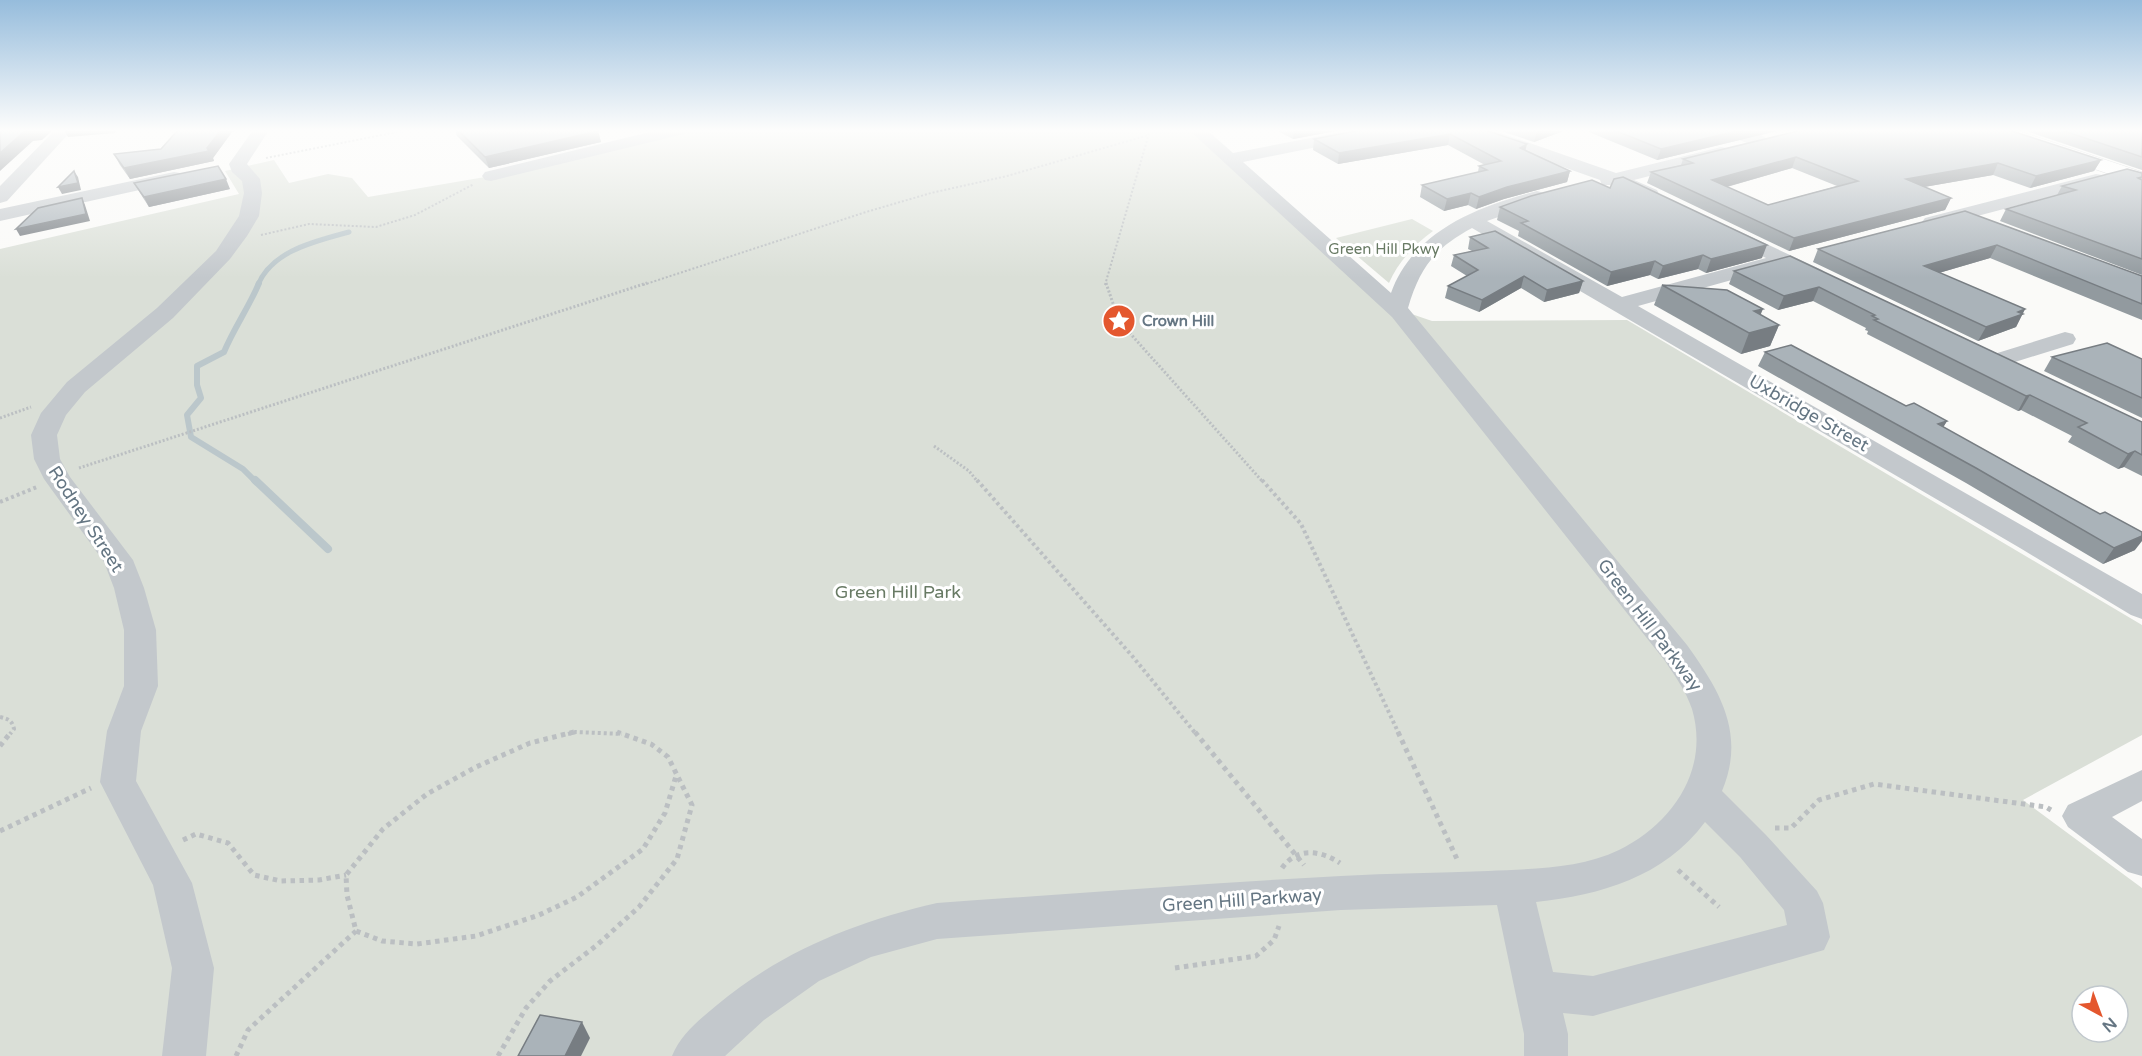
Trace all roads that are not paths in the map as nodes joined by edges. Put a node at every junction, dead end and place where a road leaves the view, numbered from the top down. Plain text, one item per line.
1 (17, 179) edge
2 (167, 179) edge
3 (250, 179) edge
4 (1253, 179) edge
5 (2095, 179) edge
6 (1614, 180) joint
7 (1586, 185) edge
8 (1553, 193) edge
9 (0, 197) edge
10 (1666, 202) edge
11 (0, 215) edge
12 (1961, 215) junction
13 (1474, 221) junction
14 (1716, 226) edge
15 (1912, 227) edge
16 (1995, 228) edge
17 (1817, 252) edge
18 (1785, 260) junction
19 (1831, 281) edge
20 (1620, 304) junction
21 (1397, 309) junction
22 (2065, 339) dead end
23 (1978, 350) edge
24 (1999, 360) junction
25 (2029, 375) edge
26 (2142, 608) edge
27 (2142, 784) edge
28 (1702, 795) junction
29 (2142, 860) edge
30 (1513, 888) junction
31 (1537, 990) junction
32 (184, 1056) edge
33 (694, 1056) edge
34 (1546, 1056) edge

1 - 9 street
2 - 11 street
3 - 32 street, Rodney Street
4 - 21 street, Green Hill Parkway
5 - 12 street
6 - 7 street
6 - 10 street
8 - 13 street
12 - 15 street
12 - 16 street
13 - 20 street, Uxbridge Street
13 - 21 street
14 - 18 street
17 - 18 street
18 - 19 street
18 - 20 street
20 - 26 street, Uxbridge Street
21 - 28 street, Green Hill Parkway
22 - 24 street
23 - 24 street
24 - 25 street
27 - 29 street
28 - 30 street, Green Hill Parkway
28 - 31 street
30 - 31 street
30 - 33 street, Green Hill Parkway
31 - 34 street

